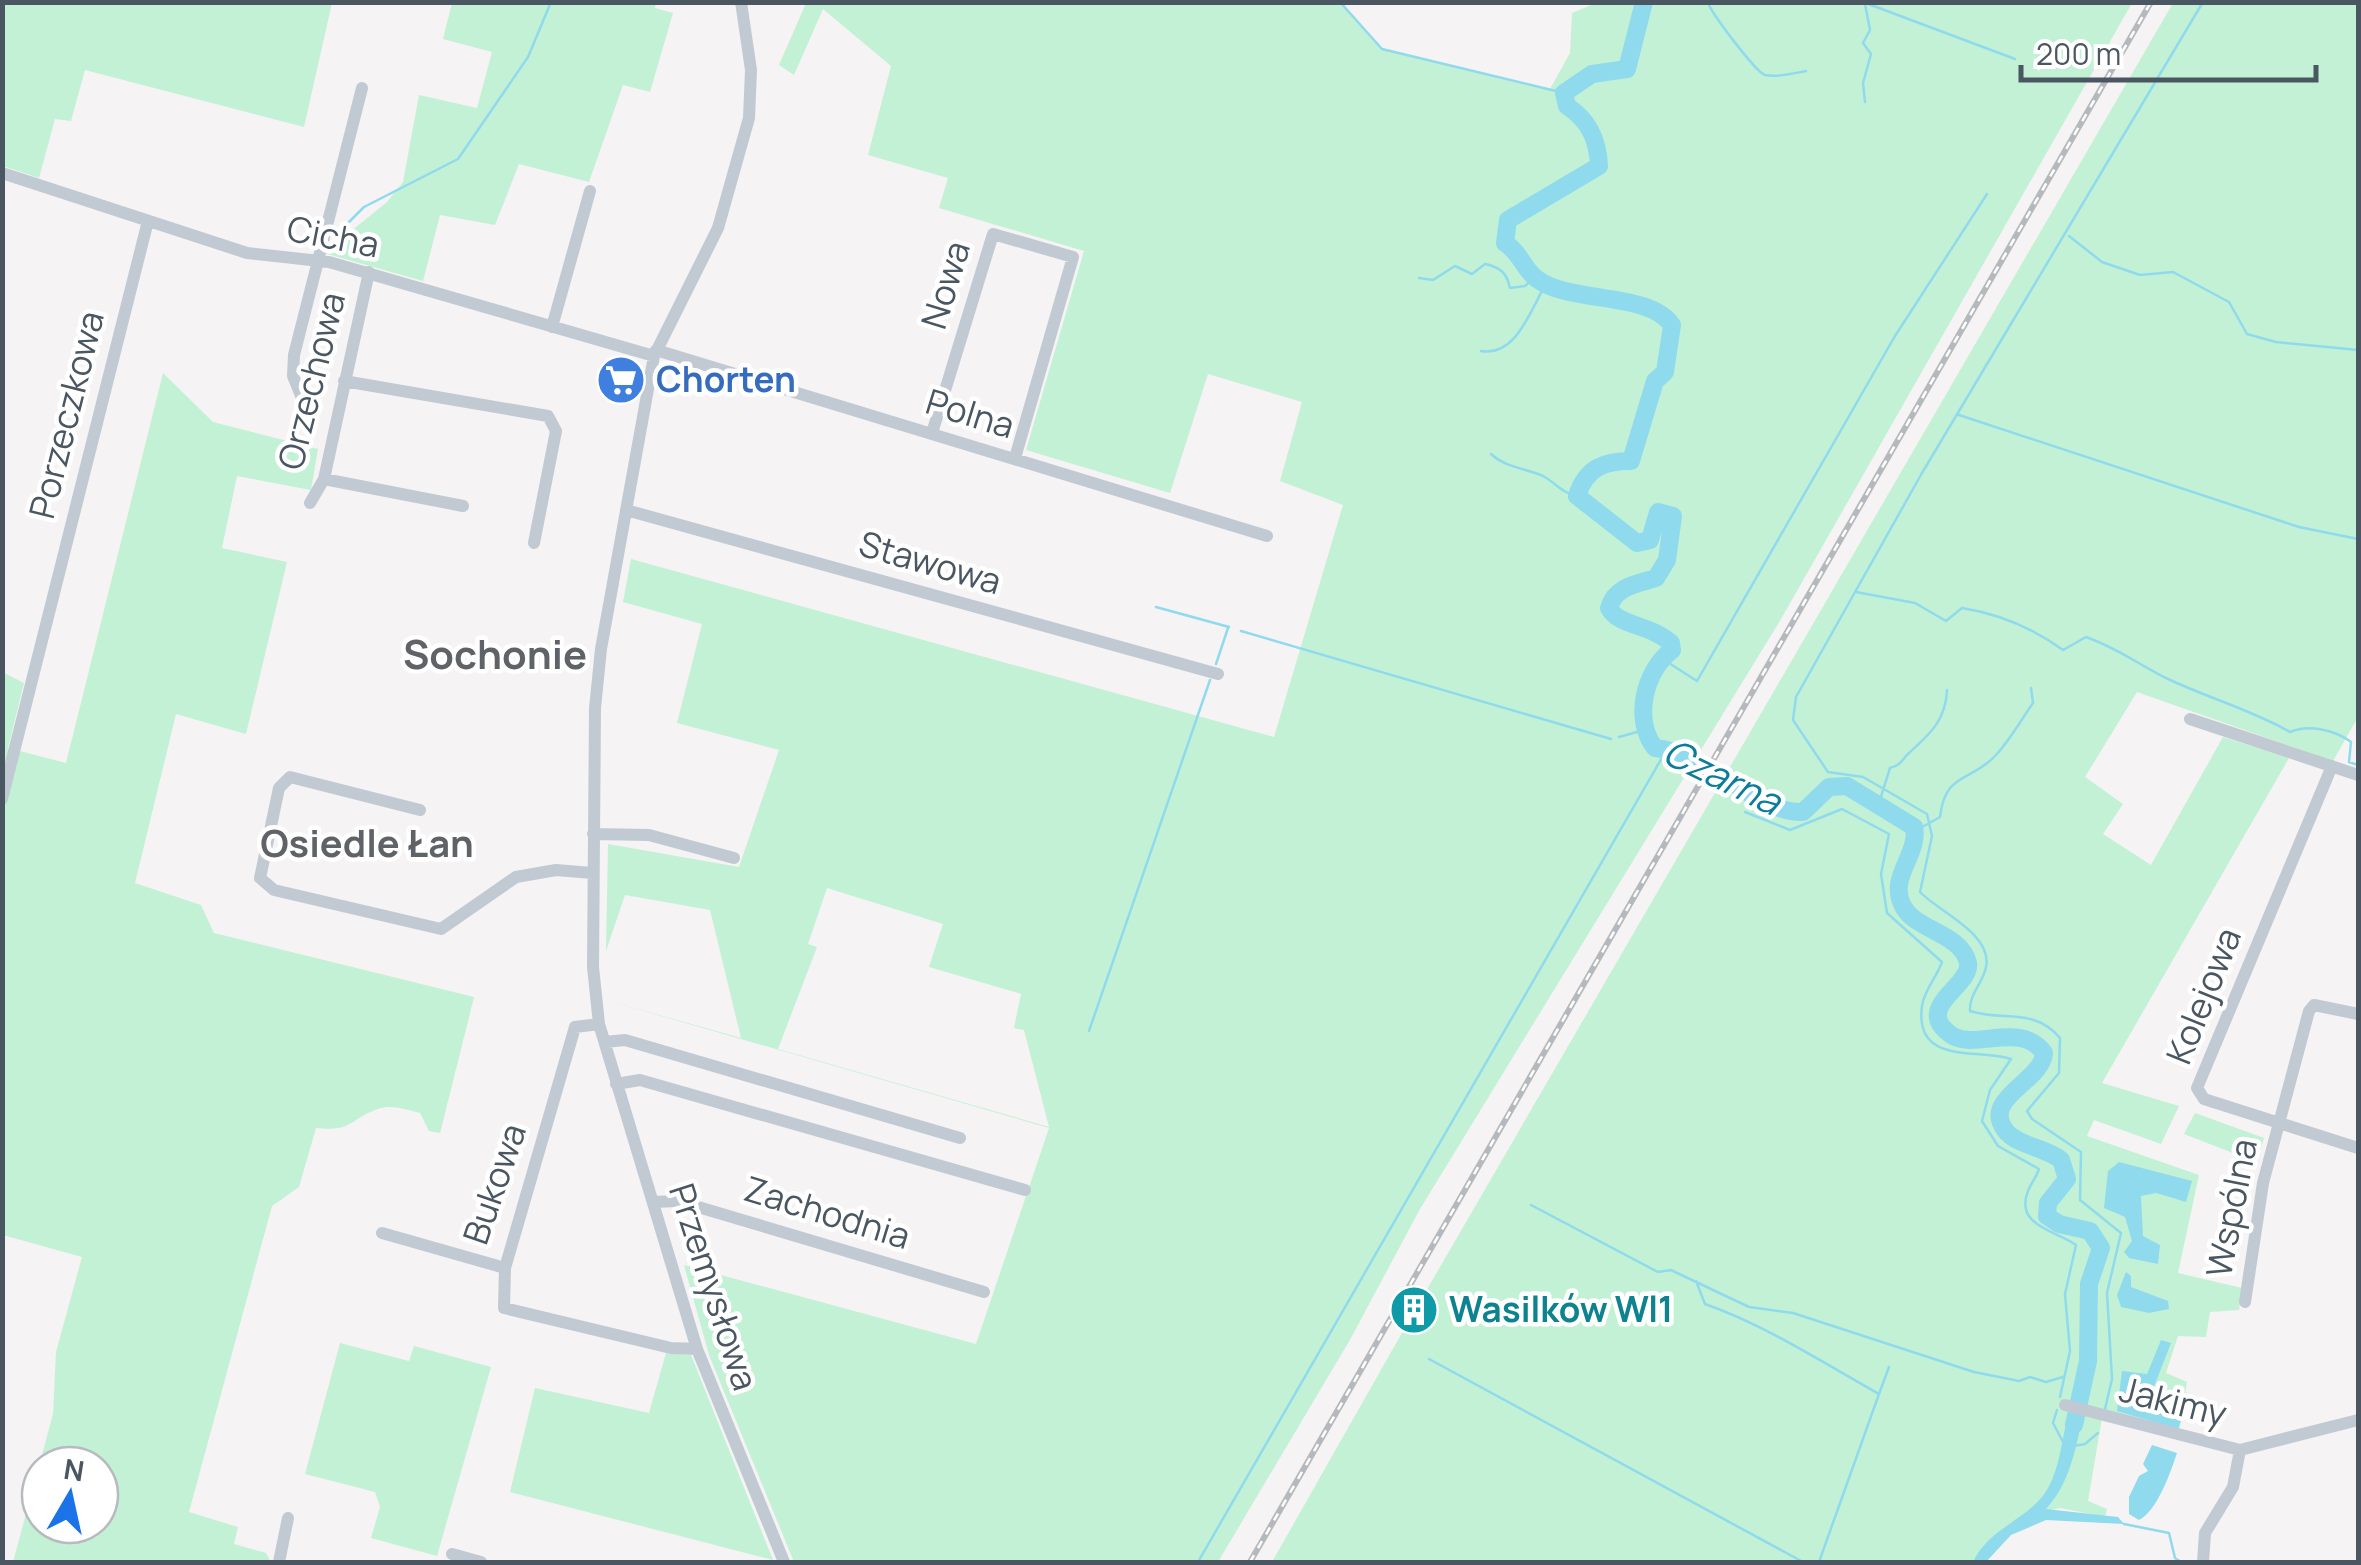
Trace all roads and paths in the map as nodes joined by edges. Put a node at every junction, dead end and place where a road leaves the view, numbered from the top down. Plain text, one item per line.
1 (741, 2) edge
2 (362, 88) dead end
3 (2, 173) edge
4 (590, 192) dead end
5 (148, 221) junction
6 (316, 258) junction
7 (369, 272) junction
8 (552, 328) junction
9 (655, 353) junction
10 (344, 381) junction
11 (304, 403) dead end
12 (932, 433) junction
13 (1015, 458) junction
14 (324, 478) junction
15 (310, 503) dead end
16 (463, 506) dead end
17 (626, 510) junction
18 (1267, 536) dead end
19 (534, 543) dead end
20 (1218, 674) dead end
21 (2190, 719) dead end
22 (2332, 766) junction
23 (2358, 775) edge
24 (2, 798) edge
25 (420, 810) dead end
26 (593, 834) junction
27 (734, 858) dead end
28 (592, 872) junction
29 (2358, 1014) edge
30 (600, 1024) junction
31 (604, 1042) junction
32 (616, 1084) junction
33 (2278, 1125) junction
34 (960, 1138) dead end
35 (2358, 1148) edge
36 (1025, 1190) dead end
37 (652, 1202) junction
38 (382, 1233) dead end
39 (505, 1268) junction
40 (984, 1292) dead end
41 (2245, 1302) dead end
42 (697, 1348) junction
43 (2065, 1405) dead end
44 (2358, 1420) edge
45 (2240, 1450) junction
46 (288, 1518) dead end
47 (452, 1554) dead end
48 (279, 1562) edge
49 (481, 1562) edge
50 (784, 1562) edge
51 (2203, 1562) edge

1 - 9 street, Przemysłowa
2 - 6 street
3 - 5 street, Cicha
4 - 8 street
5 - 6 street, Cicha
5 - 24 street, Porzeczkowa
6 - 7 street, Cicha
6 - 11 street
7 - 8 street, Cicha
7 - 10 street, Orzechowa
8 - 9 street, Cicha
9 - 12 street, Polna
9 - 17 street, Przemysłowa
10 - 14 street, Orzechowa
10 - 19 street
12 - 13 street, Polna
12 - 13 street, Nowa
13 - 18 street, Polna
14 - 15 street, Orzechowa
14 - 16 street
17 - 20 street, Stawowa
17 - 26 street, Przemysłowa
21 - 22 street
22 - 23 street
22 - 33 street, Kolejowa
25 - 28 street
26 - 27 street
26 - 28 street, Przemysłowa
28 - 30 street, Przemysłowa
29 - 33 street, Wspólna
30 - 31 street, Przemysłowa
30 - 39 street, Bukowa
31 - 32 street, Przemysłowa
31 - 34 street
32 - 36 street
32 - 37 street, Przemysłowa
33 - 35 street, Kolejowa
33 - 41 street, Wspólna
37 - 40 street, Zachodnia
37 - 42 street, Przemysłowa
38 - 39 street, Bukowa
39 - 42 street
42 - 50 street, Przemysłowa
43 - 45 street, Jakimy
44 - 45 street, Jakimy
45 - 51 street
46 - 48 street
47 - 49 street

